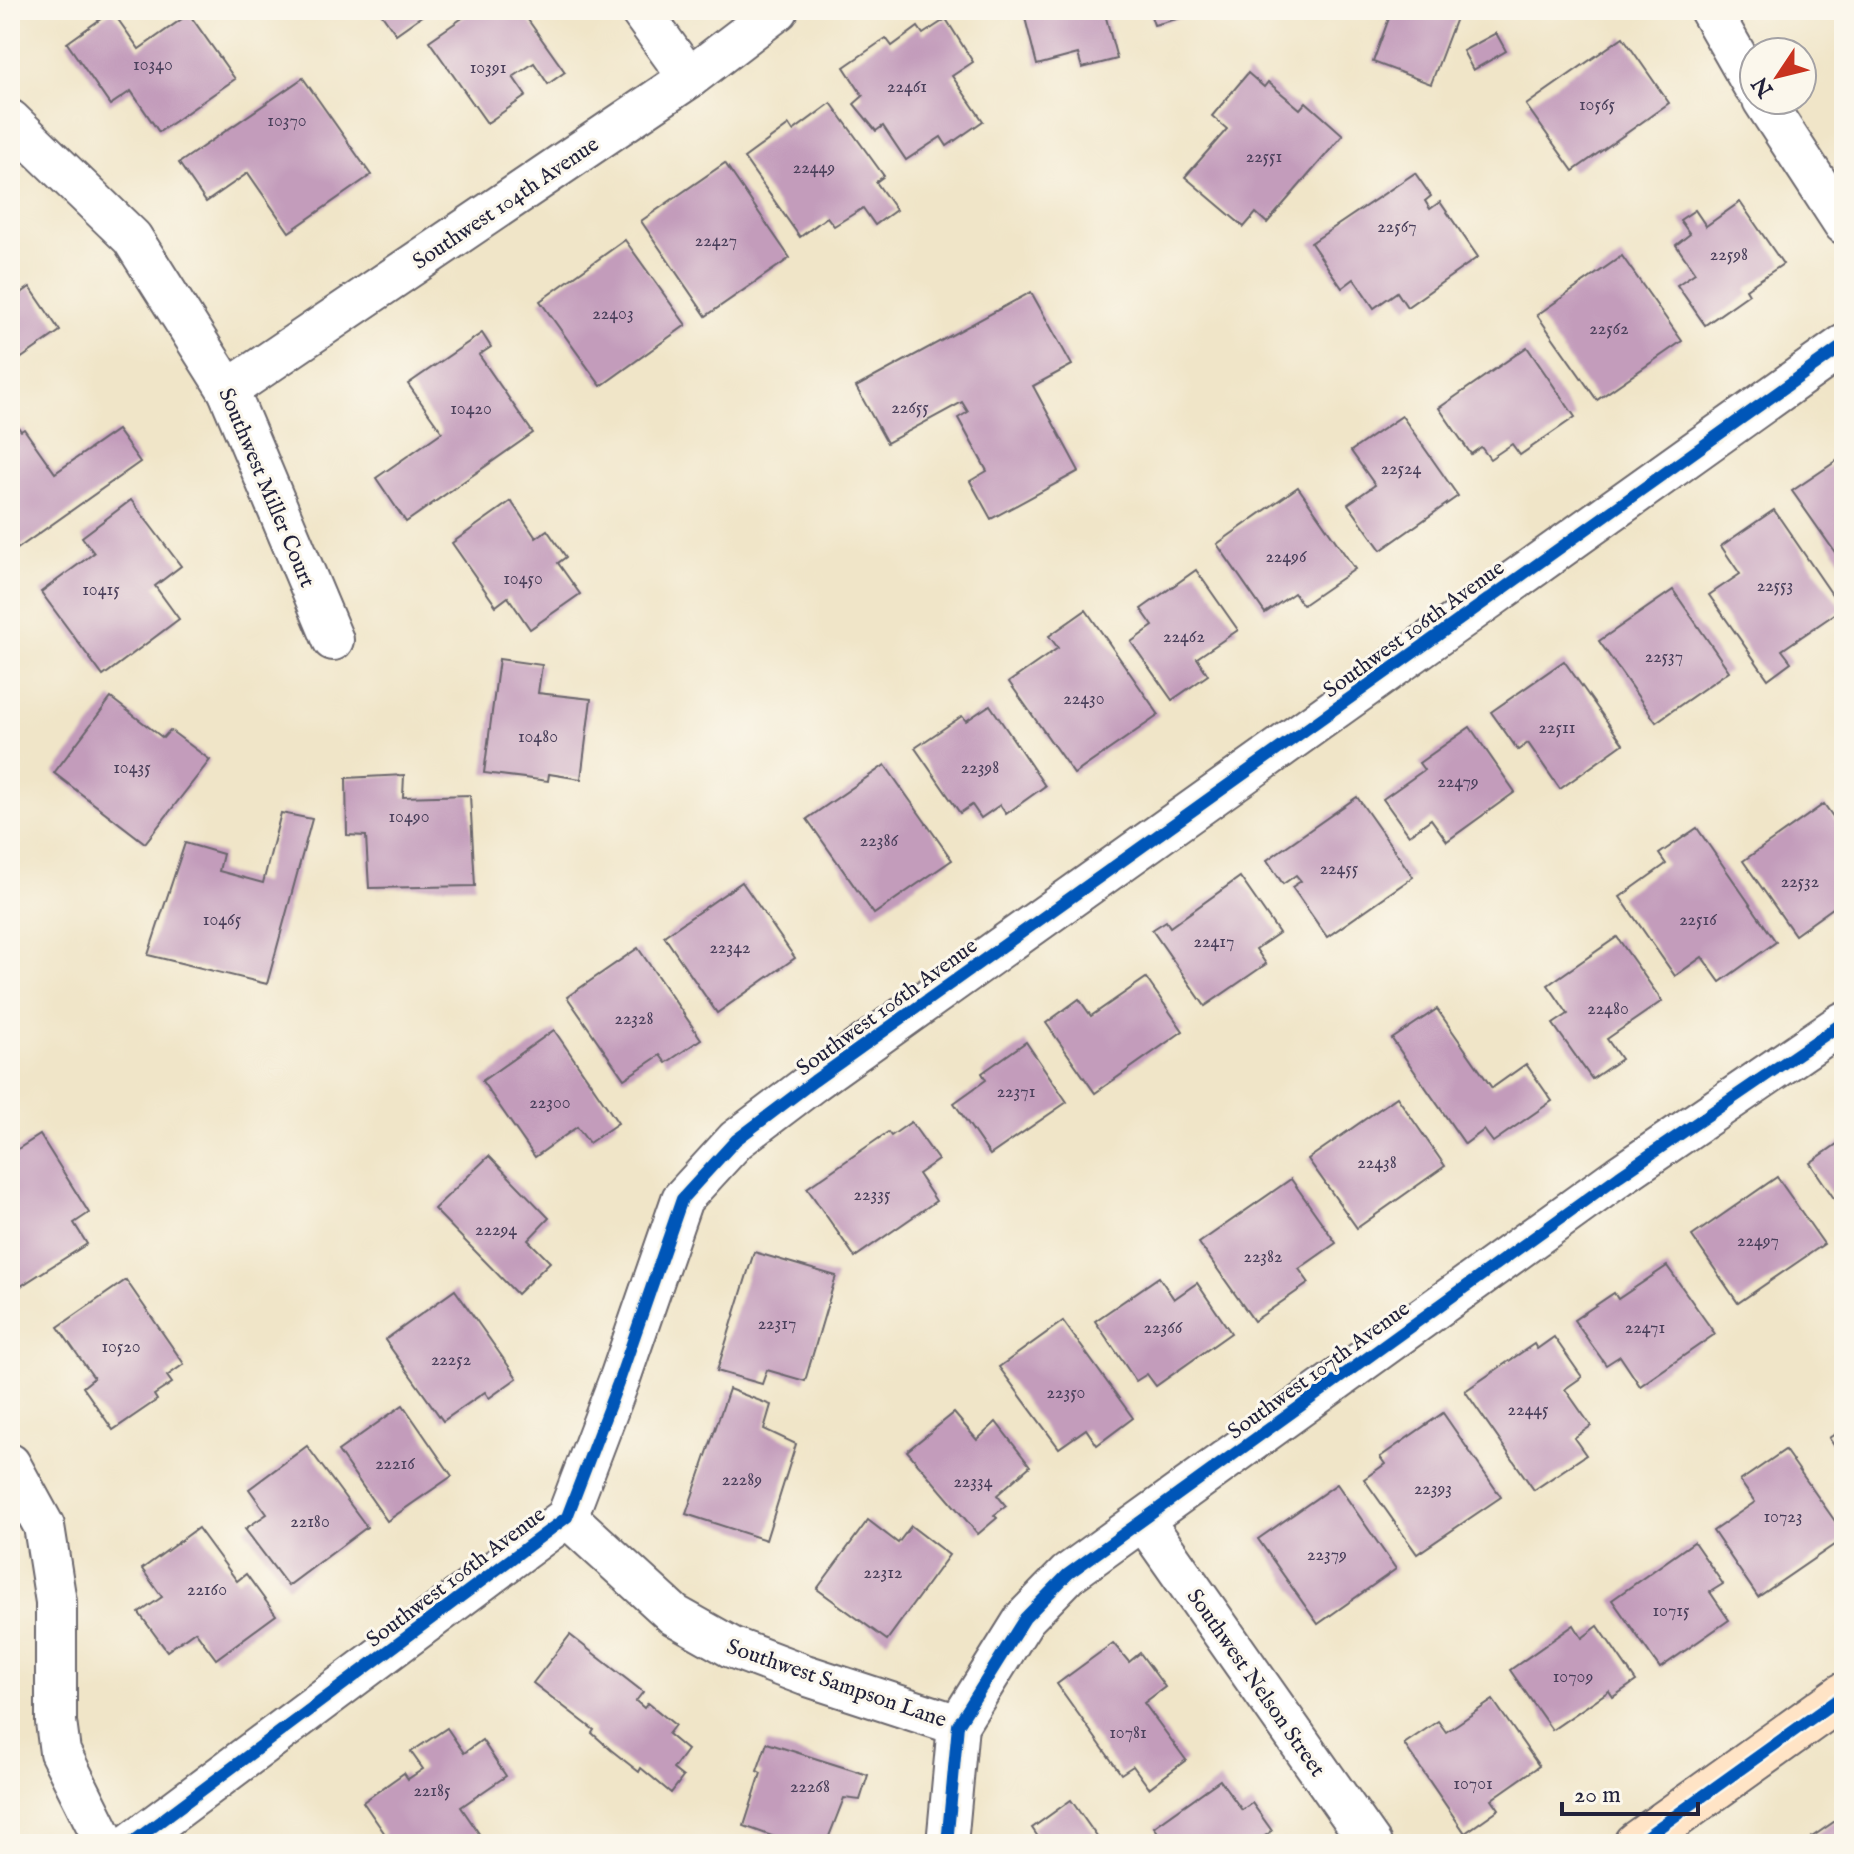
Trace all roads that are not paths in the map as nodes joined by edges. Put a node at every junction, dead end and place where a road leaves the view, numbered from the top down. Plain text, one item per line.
1 (640, 10) edge
2 (778, 10) edge
3 (1710, 10) edge
4 (1738, 59) edge
5 (689, 78) junction
6 (1773, 116) edge
7 (10, 120) edge
8 (1844, 224) edge
9 (1844, 345) edge
10 (228, 390) junction
11 (333, 640) dead end
12 (1844, 1022) edge
13 (10, 1464) edge
14 (567, 1517) junction
15 (1144, 1521) junction
16 (1844, 1695) edge
17 (958, 1725) junction
18 (106, 1844) edge
19 (130, 1844) edge
20 (947, 1844) edge
21 (1371, 1844) edge
22 (1636, 1844) edge

1 - 5 street
2 - 5 street, Southwest 104th Avenue
3 - 4 street
5 - 10 street, Southwest 104th Avenue
6 - 8 street
7 - 10 street, Southwest Miller Court
9 - 14 street, Southwest 106th Avenue
10 - 11 street, Southwest Miller Court
12 - 15 street, Southwest 107th Avenue
13 - 18 street
14 - 17 street, Southwest Sampson Lane
14 - 19 street, Southwest 106th Avenue
15 - 17 street, Southwest 107th Avenue
15 - 21 street, Southwest Nelson Street
16 - 22 street
17 - 20 street, Southwest 107th Avenue

